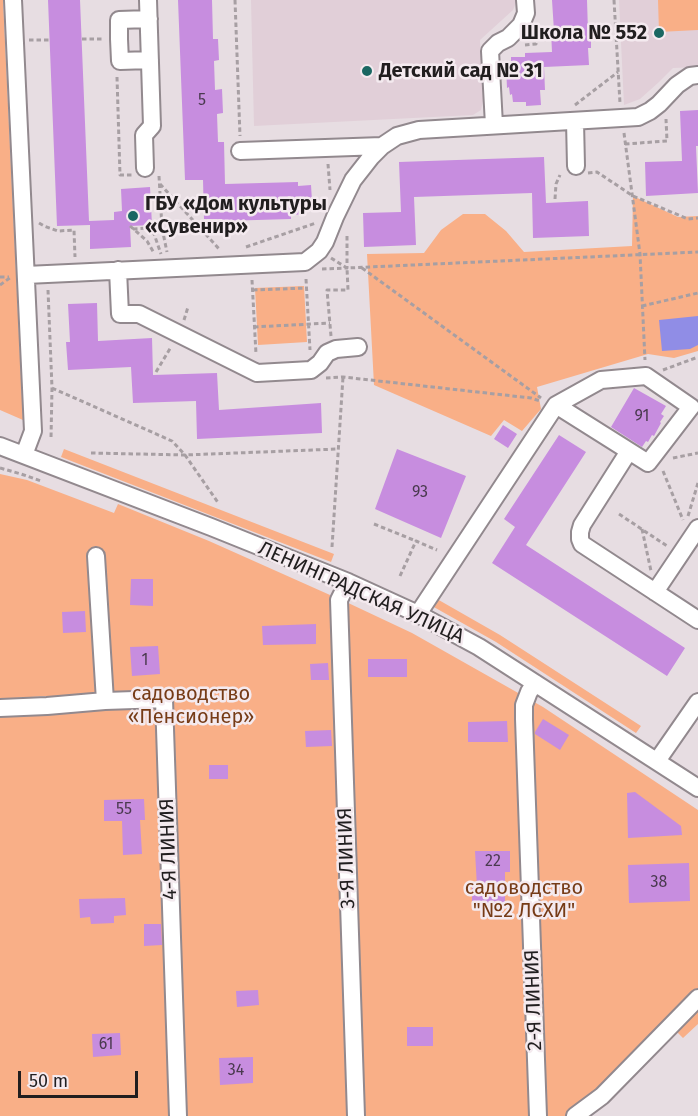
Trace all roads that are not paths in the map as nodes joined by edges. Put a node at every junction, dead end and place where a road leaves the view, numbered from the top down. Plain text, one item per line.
1 (13, 0) edge
2 (148, 0) edge
3 (525, 0) edge
4 (149, 19) junction
5 (150, 60) junction
6 (698, 75) edge
7 (573, 115) junction
8 (494, 125) junction
9 (382, 146) junction
10 (240, 151) road end
11 (575, 171) road end
12 (145, 172) road end
13 (118, 270) junction
14 (19, 276) junction
15 (358, 347) dead end
16 (556, 405) junction
17 (0, 446) edge
18 (629, 451) junction
19 (24, 455) junction
20 (691, 526) edge
21 (96, 556) dead end
22 (348, 582) junction
23 (655, 592) junction
24 (417, 614) junction
25 (698, 620) edge
26 (535, 683) junction
27 (105, 701) junction
28 (698, 702) edge
29 (0, 708) edge
30 (657, 761) junction
31 (698, 788) edge
32 (698, 1000) edge
33 (178, 1116) edge
34 (356, 1116) edge
35 (538, 1116) edge
36 (575, 1116) edge

1 - 14 street
2 - 4 street
3 - 8 street
4 - 5 street
4 - 5 street
5 - 12 street
6 - 7 street
7 - 8 street
7 - 11 street
8 - 9 street
9 - 10 street
9 - 13 street
13 - 14 street
13 - 15 street
14 - 19 street
16 - 18 street
16 - 18 street
16 - 24 street
17 - 19 street, ЛЕНИНГРАДСКАЯ УЛИЦА
18 - 23 street
19 - 22 street, ЛЕНИНГРАДСКАЯ УЛИЦА
20 - 23 street
21 - 27 street
22 - 24 street, ЛЕНИНГРАДСКАЯ УЛИЦА
22 - 34 street, 3-Я ЛИНИЯ
23 - 25 street
24 - 26 street, ЛЕНИНГРАДСКАЯ УЛИЦА
26 - 30 street, ЛЕНИНГРАДСКАЯ УЛИЦА
26 - 35 street, 2-Я ЛИНИЯ
27 - 29 street, 4-Я ЛИНИЯ
27 - 33 street, 4-Я ЛИНИЯ
28 - 30 street
30 - 31 street, ЛЕНИНГРАДСКАЯ УЛИЦА
32 - 36 street

